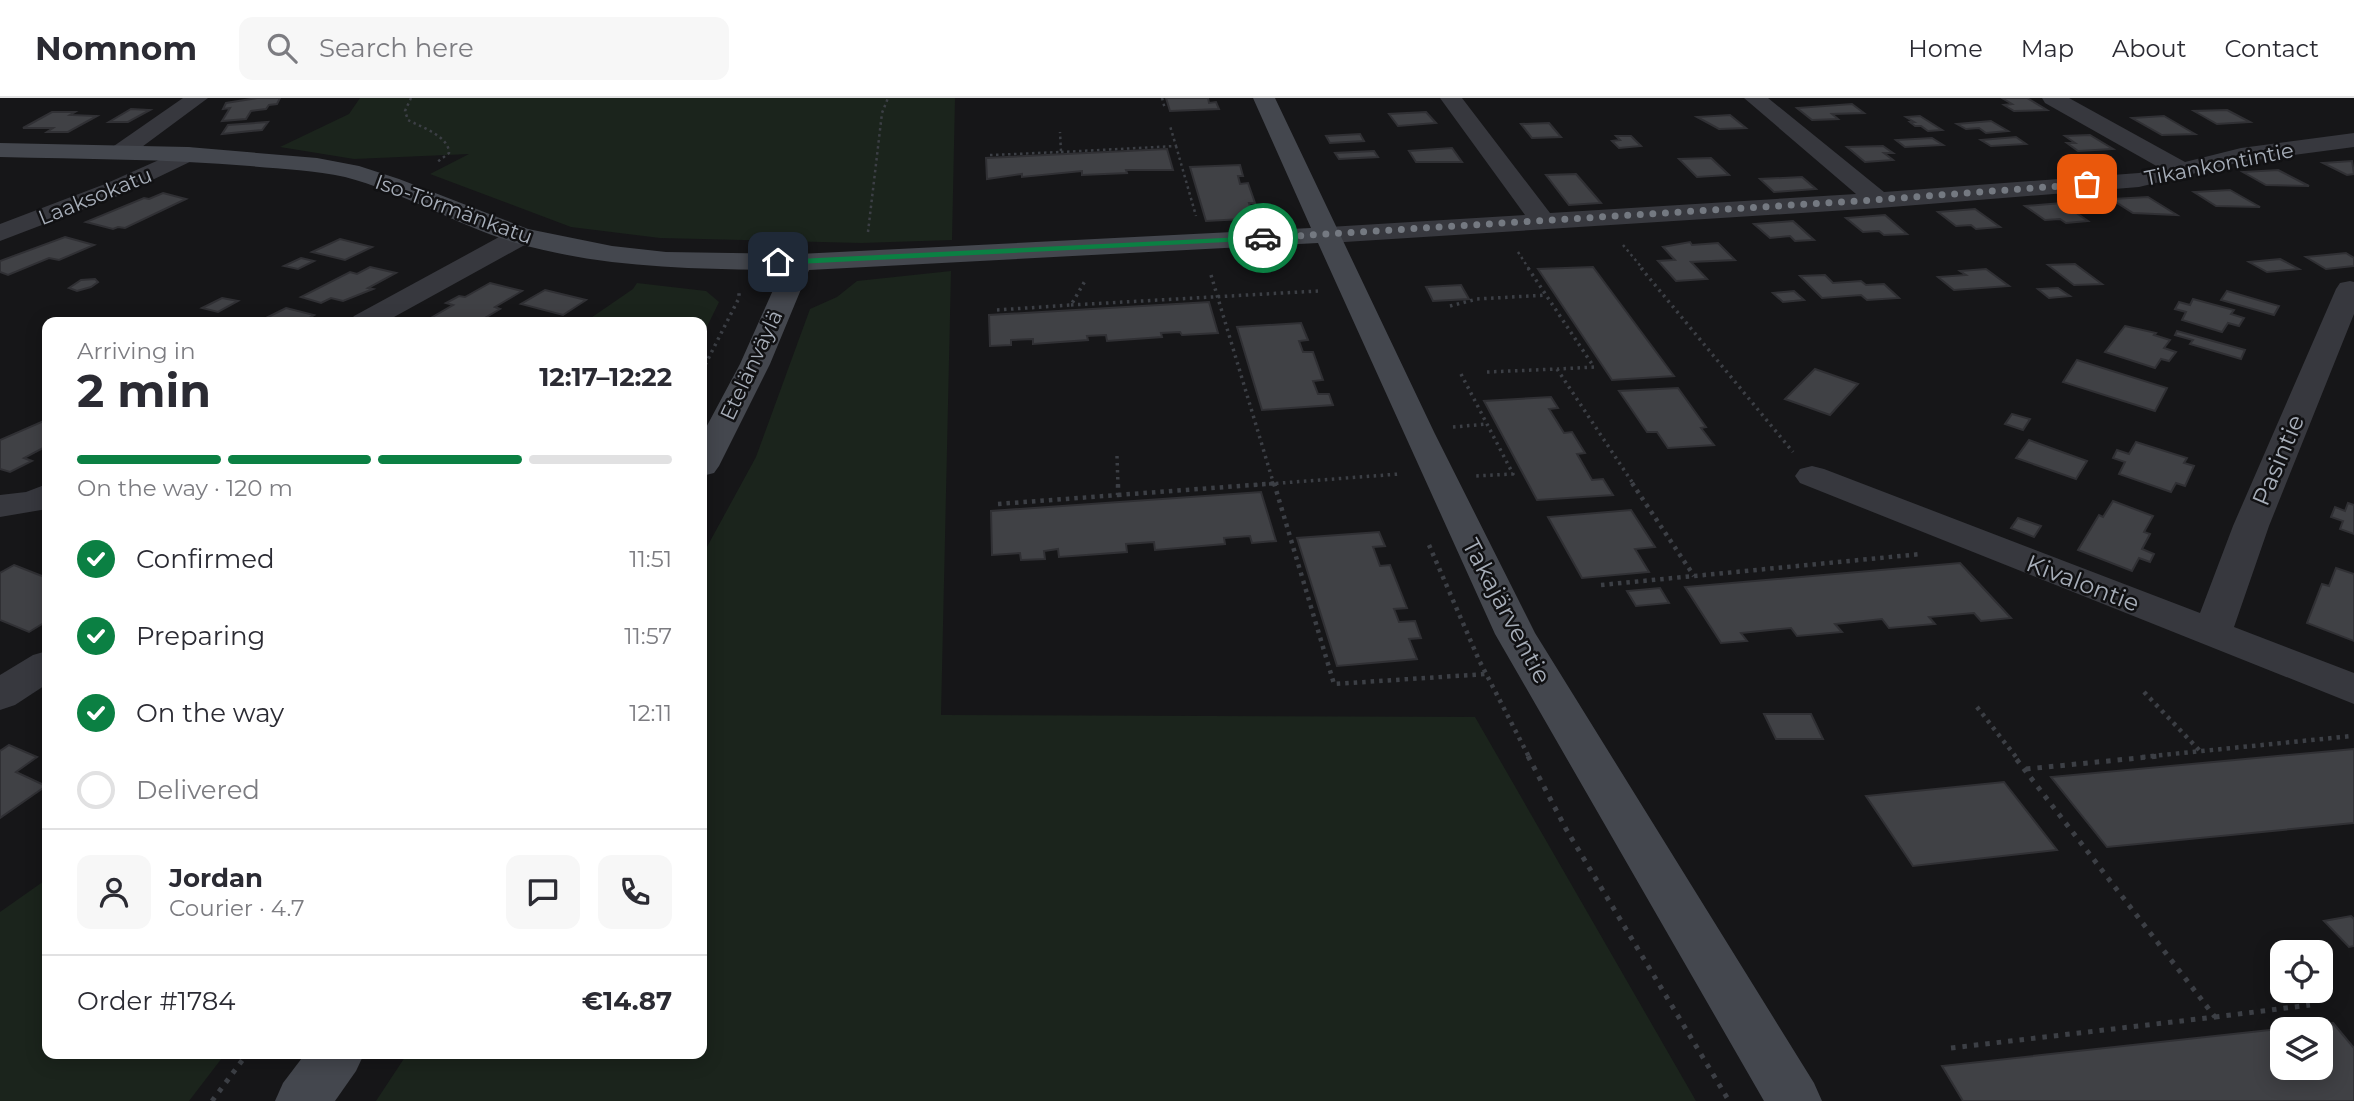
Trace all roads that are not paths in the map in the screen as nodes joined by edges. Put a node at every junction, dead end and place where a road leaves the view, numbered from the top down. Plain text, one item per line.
1 (197, 98) edge
2 (1264, 98) edge
3 (1451, 98) edge
4 (1755, 98) edge
5 (2053, 98) edge
6 (2354, 140) edge
7 (0, 150) edge
8 (120, 153) junction
9 (188, 154) junction
10 (2181, 169) junction
11 (1879, 200) junction
12 (1542, 220) junction
13 (0, 233) edge
14 (1329, 235) junction
15 (521, 236) junction
16 (799, 262) junction
17 (2350, 289) dead end
18 (373, 317) edge
19 (707, 456) edge
20 (1812, 476) road end
21 (42, 505) edge
22 (0, 506) edge
23 (2212, 633) junction
24 (42, 668) edge
25 (2354, 689) edge
26 (0, 695) edge
27 (333, 1059) edge
28 (303, 1101) edge
29 (1794, 1101) edge

1 - 8 street
2 - 14 street, Takajärventie
3 - 12 street
4 - 11 street
5 - 10 street
6 - 10 street, Tikankontintie
7 - 8 street, Iso-Törmänkatu
8 - 9 street, Iso-Törmänkatu
9 - 13 street, Laaksokatu
9 - 15 street, Iso-Törmänkatu
10 - 11 street, Tikankontintie
11 - 12 street, Tikankontintie
12 - 14 street, Tikankontintie
14 - 16 street, Iso-Törmänkatu
14 - 29 street, Takajärventie
15 - 16 street, Iso-Törmänkatu
15 - 18 street
16 - 19 street, Etelänväylä
17 - 23 street, Pasintie
20 - 23 street, Kivalontie
21 - 22 street
23 - 25 street, Kivalontie
24 - 26 street
27 - 28 street

